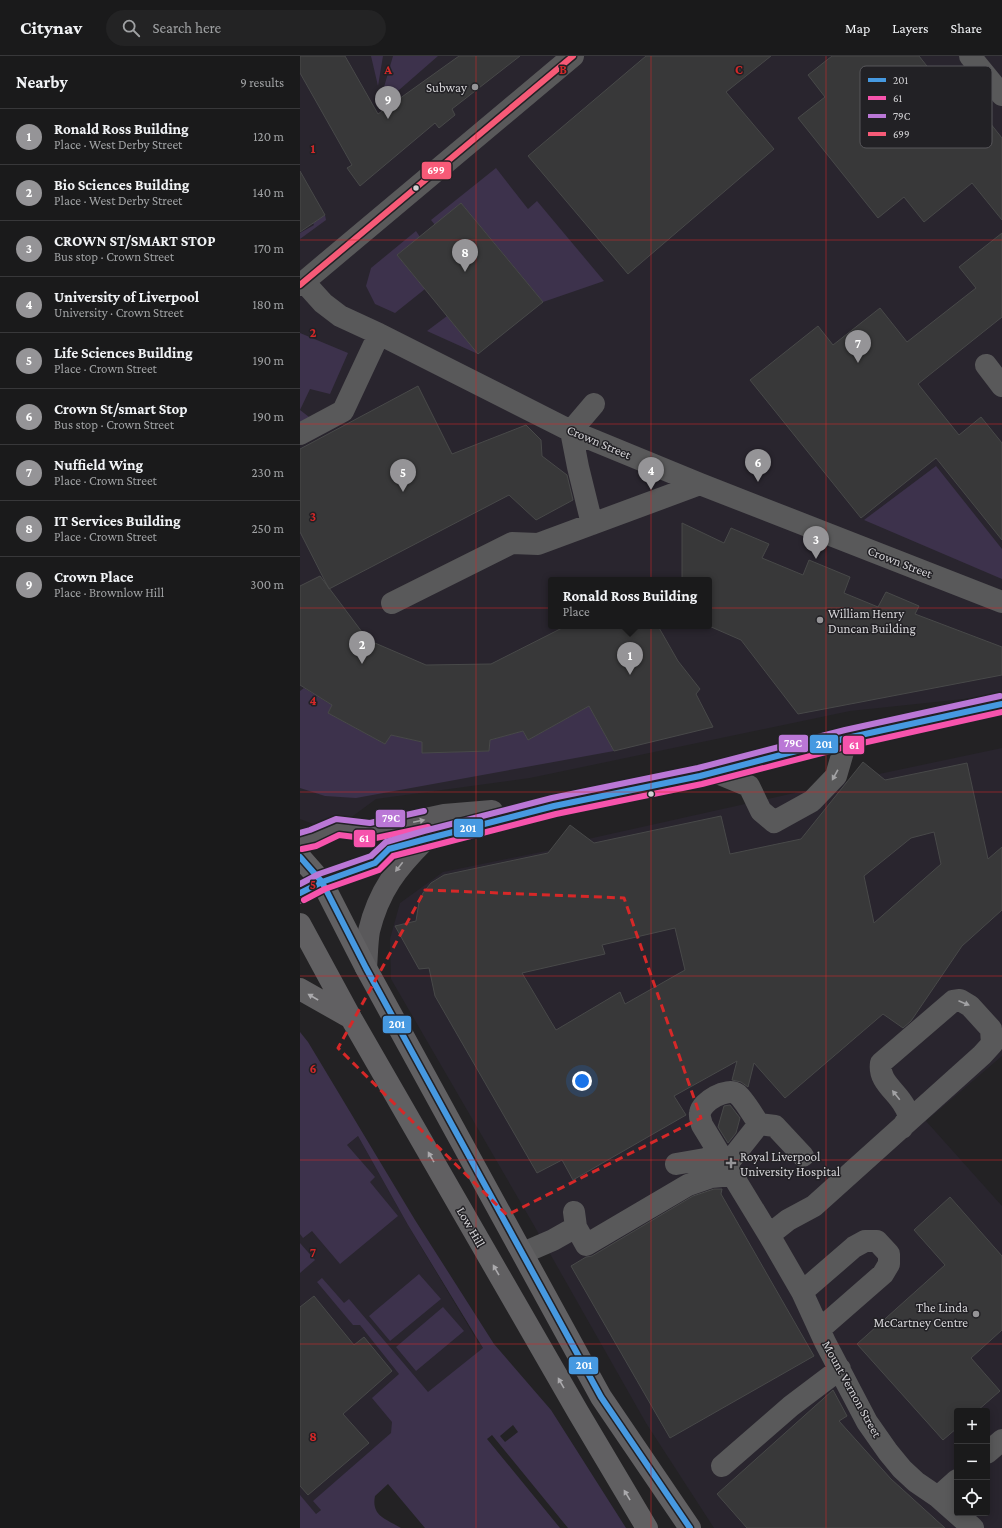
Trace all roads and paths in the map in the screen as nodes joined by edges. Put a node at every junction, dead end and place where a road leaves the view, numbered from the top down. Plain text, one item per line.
1 (573, 56) edge
2 (970, 56) edge
3 (550, 64) edge
4 (978, 66) edge
5 (992, 83) edge
6 (1002, 95) edge
7 (302, 283) edge
8 (379, 334) junction
9 (986, 365) dead end
10 (1002, 386) edge
11 (594, 404) dead end
12 (571, 431) junction
13 (300, 434) edge
14 (700, 484) junction
15 (592, 524) junction
16 (1002, 602) edge
17 (392, 603) dead end
18 (1002, 704) edge
19 (847, 738) junction
20 (715, 772) junction
21 (554, 806) junction
22 (426, 839) junction
23 (300, 841) edge
24 (300, 857) edge
25 (322, 882) junction
26 (300, 892) edge
27 (300, 924) edge
28 (366, 968) junction
29 (300, 989) edge
30 (351, 1018) junction
31 (759, 1124) junction
32 (902, 1128) junction
33 (802, 1156) dead end
34 (727, 1166) junction
35 (688, 1185) junction
36 (769, 1235) junction
37 (523, 1253) junction
38 (802, 1292) junction
39 (820, 1330) junction
40 (840, 1369) junction
41 (1002, 1440) edge
42 (990, 1450) edge
43 (722, 1466) dead end
44 (954, 1483) edge
45 (938, 1497) junction
46 (647, 1528) edge
47 (690, 1528) edge
48 (973, 1528) edge

1 - 3 street
2 - 4 street
3 - 7 street
5 - 6 street
7 - 8 street, Crown Street
8 - 12 street, Crown Street
8 - 13 street
9 - 10 street
11 - 12 street
12 - 14 street, Crown Street
12 - 15 street
14 - 15 street
14 - 16 street, Crown Street
15 - 17 street
18 - 19 main road
19 - 20 main road
19 -> 20 street
20 - 21 main road
21 - 22 main road
23 -> 21 main road
22 - 25 main road
22 -> 28 main road
24 - 25 highway
25 - 26 highway
25 - 28 highway
27 - 30 highway, Low Hill
28 - 37 highway
30 -> 29 highway
46 -> 30 highway, Low Hill
31 - 33 street
31 - 34 street
31 - 34 street, Mount Vernon Street
32 -> 32 street
32 - 36 street
34 - 35 street
34 - 35 street
34 - 36 street, Mount Vernon Street
35 - 37 street
36 - 38 street, Mount Vernon Street
37 - 47 highway
38 - 39 street, Mount Vernon Street
38 - 39 street, Mount Vernon Street
39 - 40 street, Mount Vernon Street
40 - 43 street
40 - 45 street, Mount Vernon Street
41 - 42 street
44 - 45 street
45 - 48 street, Mount Vernon Street

